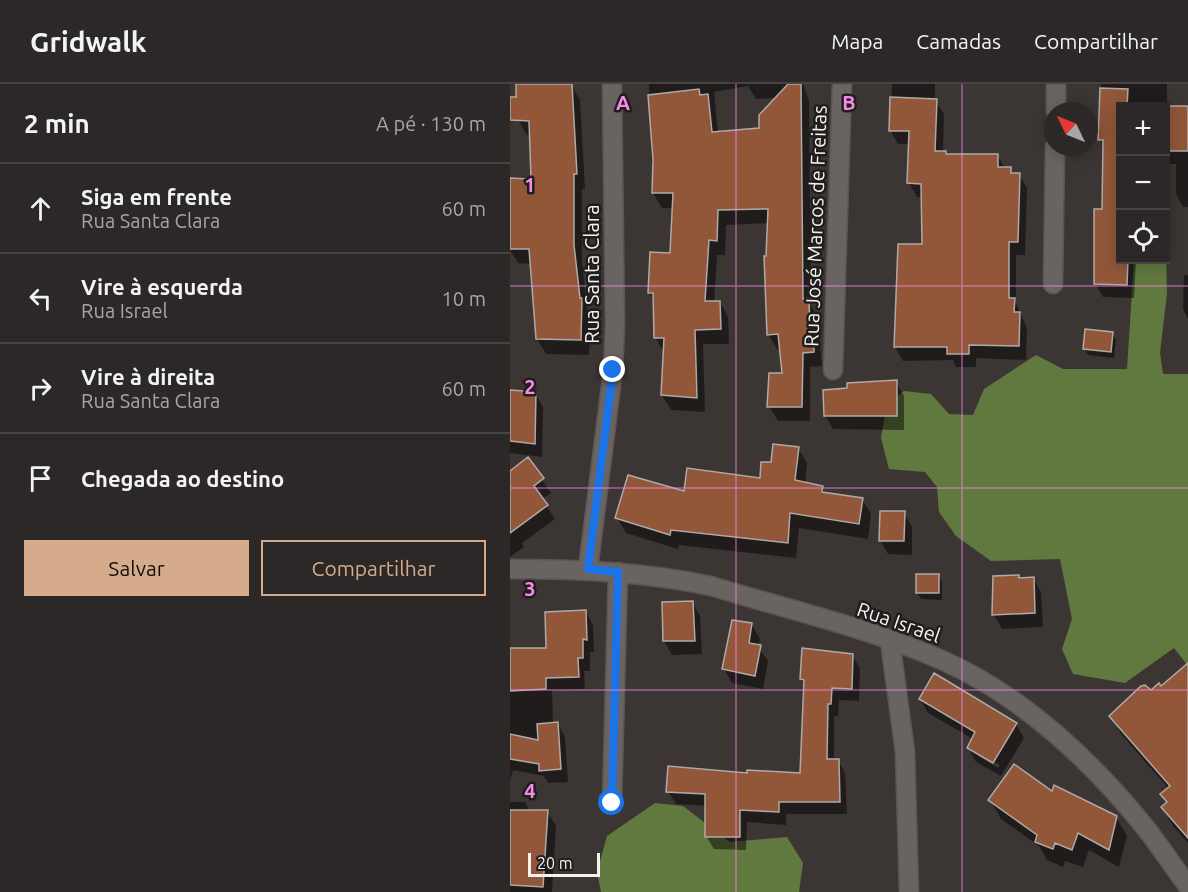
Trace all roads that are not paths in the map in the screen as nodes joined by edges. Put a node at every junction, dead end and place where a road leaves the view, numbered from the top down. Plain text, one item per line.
1 (612, 84) edge
2 (842, 84) edge
3 (1056, 84) edge
4 (1056, 102) edge
5 (1055, 156) edge
6 (1053, 284) dead end
7 (833, 370) dead end
8 (510, 569) edge
9 (588, 569) junction
10 (618, 572) junction
11 (890, 640) junction
12 (612, 803) dead end
13 (1188, 886) edge
14 (909, 892) edge

1 - 9 street, Rua Santa Clara
2 - 7 street, Rua José Marcos de Freitas
3 - 4 street
5 - 6 street
8 - 9 street, Rua Israel
9 - 10 street, Rua Israel
10 - 11 street, Rua Israel
10 - 12 street
11 - 13 street, Rua Israel
11 - 14 street

